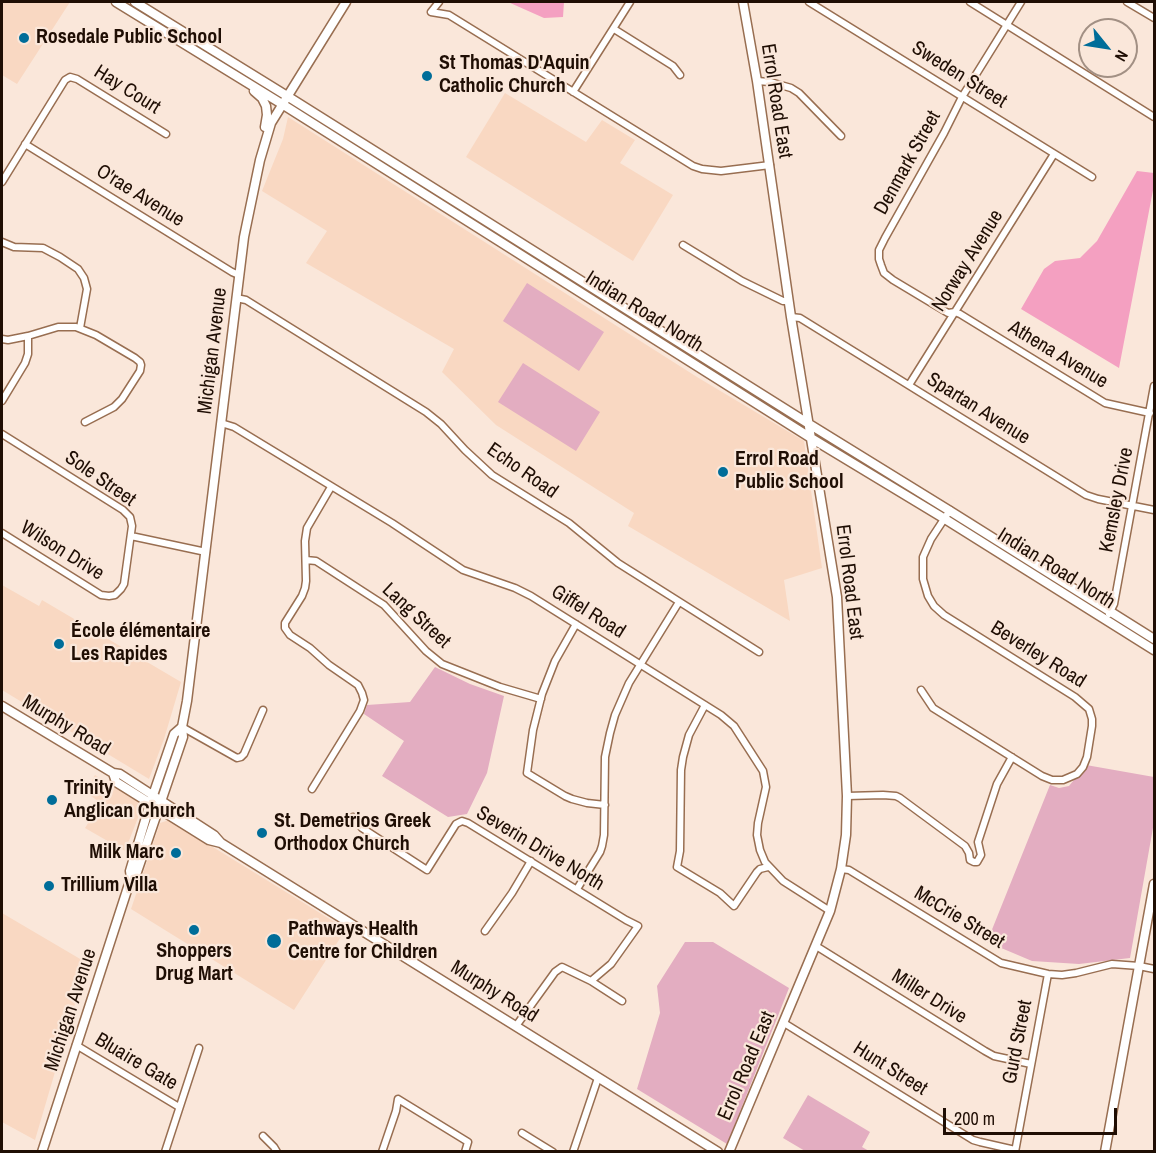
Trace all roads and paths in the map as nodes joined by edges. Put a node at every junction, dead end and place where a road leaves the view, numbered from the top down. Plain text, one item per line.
1 (116, 2) edge
2 (135, 2) edge
3 (346, 2) edge
4 (439, 2) edge
5 (630, 2) edge
6 (743, 2) edge
7 (809, 2) edge
8 (970, 2) edge
9 (1021, 2) edge
10 (1127, 2) edge
11 (1155, 18) edge
12 (1007, 25) junction
13 (614, 29) junction
14 (235, 75) junction
15 (680, 75) dead end
16 (757, 81) junction
17 (573, 92) junction
18 (962, 97) junction
19 (285, 100) junction
20 (1155, 117) edge
21 (166, 134) dead end
22 (841, 136) dead end
23 (25, 144) junction
24 (1054, 154) junction
25 (260, 160) junction
26 (770, 165) junction
27 (1092, 177) dead end
28 (2, 182) edge
29 (2, 242) edge
30 (683, 245) dead end
31 (239, 275) junction
32 (236, 298) junction
33 (789, 301) junction
34 (955, 312) junction
35 (791, 317) junction
36 (80, 328) junction
37 (28, 336) junction
38 (2, 339) edge
39 (909, 385) junction
40 (1155, 386) edge
41 (2, 401) edge
42 (1150, 413) junction
43 (85, 422) dead end
44 (221, 423) junction
45 (809, 424) junction
46 (2, 434) edge
47 (811, 438) junction
48 (331, 487) junction
49 (1132, 506) junction
50 (950, 510) junction
51 (1155, 510) edge
52 (945, 519) junction
53 (2, 533) edge
54 (131, 536) junction
55 (206, 552) junction
56 (306, 560) junction
57 (680, 602) junction
58 (1111, 610) junction
59 (1106, 619) junction
60 (576, 624) junction
61 (1155, 639) edge
62 (1155, 650) edge
63 (759, 652) dead end
64 (641, 665) junction
65 (921, 690) dead end
66 (541, 699) junction
67 (705, 705) junction
68 (2, 706) edge
69 (263, 710) dead end
70 (182, 727) junction
71 (1012, 757) junction
72 (312, 789) dead end
73 (847, 796) junction
74 (152, 800) junction
75 (161, 805) junction
76 (605, 805) junction
77 (354, 817) dead end
78 (531, 861) junction
79 (768, 867) junction
80 (841, 869) junction
81 (131, 878) junction
82 (1155, 884) edge
83 (577, 889) junction
84 (830, 911) junction
85 (485, 931) dead end
86 (816, 946) junction
87 (1139, 966) junction
88 (1155, 969) edge
89 (1048, 974) junction
90 (591, 981) junction
91 (622, 1001) dead end
92 (784, 1023) junction
93 (516, 1026) junction
94 (76, 1045) junction
95 (199, 1048) dead end
96 (1031, 1064) junction
97 (598, 1078) junction
98 (179, 1107) junction
99 (522, 1133) dead end
100 (263, 1136) dead end
101 (1015, 1151) edge
102 (42, 1152) edge
103 (165, 1152) edge
104 (277, 1152) edge
105 (382, 1152) edge
106 (465, 1152) edge
107 (553, 1152) edge
108 (573, 1152) edge
109 (718, 1152) edge
110 (729, 1152) edge
111 (1105, 1152) edge

1 - 14 main road, Indian Road North
2 - 19 main road, Indian Road North
3 - 19 main road, Michigan Avenue
4 - 17 street
5 - 13 street
6 - 16 main road, Errol Road East
7 - 18 street, Sweden Street
8 - 12 street
9 - 12 street, Denmark Street
10 - 11 street
12 - 18 street, Denmark Street
12 - 20 street
13 - 15 street
13 - 17 street
14 - 19 main road, Indian Road North
14 - 25 main road
16 - 22 street
16 - 26 main road, Errol Road East
17 - 26 street
18 - 24 street, Sweden Street
18 - 34 street, Denmark Street
19 - 25 main road, Michigan Avenue
19 - 45 main road, Indian Road North
19 - 47 main road, Indian Road North
21 - 23 street, Hay Court
23 - 28 street
23 - 31 street, O'rae Avenue
24 - 27 street, Sweden Street
24 - 34 street, Norway Avenue
25 - 31 main road, Michigan Avenue
26 - 33 main road, Errol Road East
29 - 36 street
30 - 33 street
31 - 32 main road, Michigan Avenue
32 - 44 main road, Michigan Avenue
32 - 57 street, Echo Road
33 - 35 main road, Errol Road East
34 - 39 street, Norway Avenue
34 - 42 street, Athena Avenue
35 - 39 street, Spartan Avenue
35 - 45 main road, Errol Road East
36 - 37 street
36 - 43 street
37 - 38 street
37 - 41 street
39 - 49 street, Spartan Avenue
40 - 42 street, Kemsley Drive
42 - 49 street, Kemsley Drive
44 - 48 street, Giffel Road
44 - 55 main road, Michigan Avenue
45 - 47 main road, Errol Road East
45 - 50 main road, Indian Road North
46 - 54 street, Sole Street
47 - 52 main road, Indian Road North
47 - 73 main road, Errol Road East
48 - 56 street
48 - 60 street, Giffel Road
49 - 51 street, Spartan Avenue
49 - 58 street, Kemsley Drive
50 - 52 street, Beverley Road
50 - 58 main road, Indian Road North
52 - 59 main road, Indian Road North
52 - 71 street, Beverley Road
53 - 54 street, Wilson Drive
54 - 55 street, Sole Street
55 - 70 main road, Michigan Avenue
56 - 66 street, Lang Street
56 - 72 street
57 - 63 street, Echo Road
57 - 64 street
58 - 59 street, Kemsley Drive
58 - 61 main road, Indian Road North
59 - 62 main road, Indian Road North
60 - 64 street, Giffel Road
60 - 66 street
64 - 67 street, Giffel Road
64 - 76 street
65 - 71 street, Beverley Road
66 - 76 street
67 - 79 street, Giffel Road
67 - 79 street
68 - 74 main road, Murphy Road
69 - 70 street
70 - 74 main road, Michigan Avenue
70 - 75 main road, Michigan Avenue
71 - 73 street
73 - 80 main road, Errol Road East
74 - 75 main road, Murphy Road
74 - 81 main road, Michigan Avenue
75 - 81 main road, Michigan Avenue
75 - 93 main road, Murphy Road
76 - 83 street
77 - 78 street, Severin Drive North
78 - 83 street, Severin Drive North
78 - 85 street
79 - 84 street
80 - 84 main road, Errol Road East
80 - 89 street, McCrie Street
81 - 94 main road, Michigan Avenue
82 - 87 main road
83 - 90 street, Severin Drive North
84 - 86 main road, Errol Road East
86 - 92 main road, Errol Road East
86 - 96 street, Miller Drive
87 - 88 street, McCrie Street
87 - 89 street, McCrie Street
87 - 111 main road
89 - 96 street, Gurd Street
90 - 91 street
90 - 93 street
92 - 101 street, Hunt Street
92 - 110 main road, Errol Road East
93 - 97 main road, Murphy Road
94 - 98 street, Bluaire Gate
94 - 102 main road, Michigan Avenue
95 - 98 street
96 - 101 street, Gurd Street
97 - 108 street
97 - 109 main road, Murphy Road
98 - 103 street
99 - 107 street
100 - 104 street
105 - 106 street

